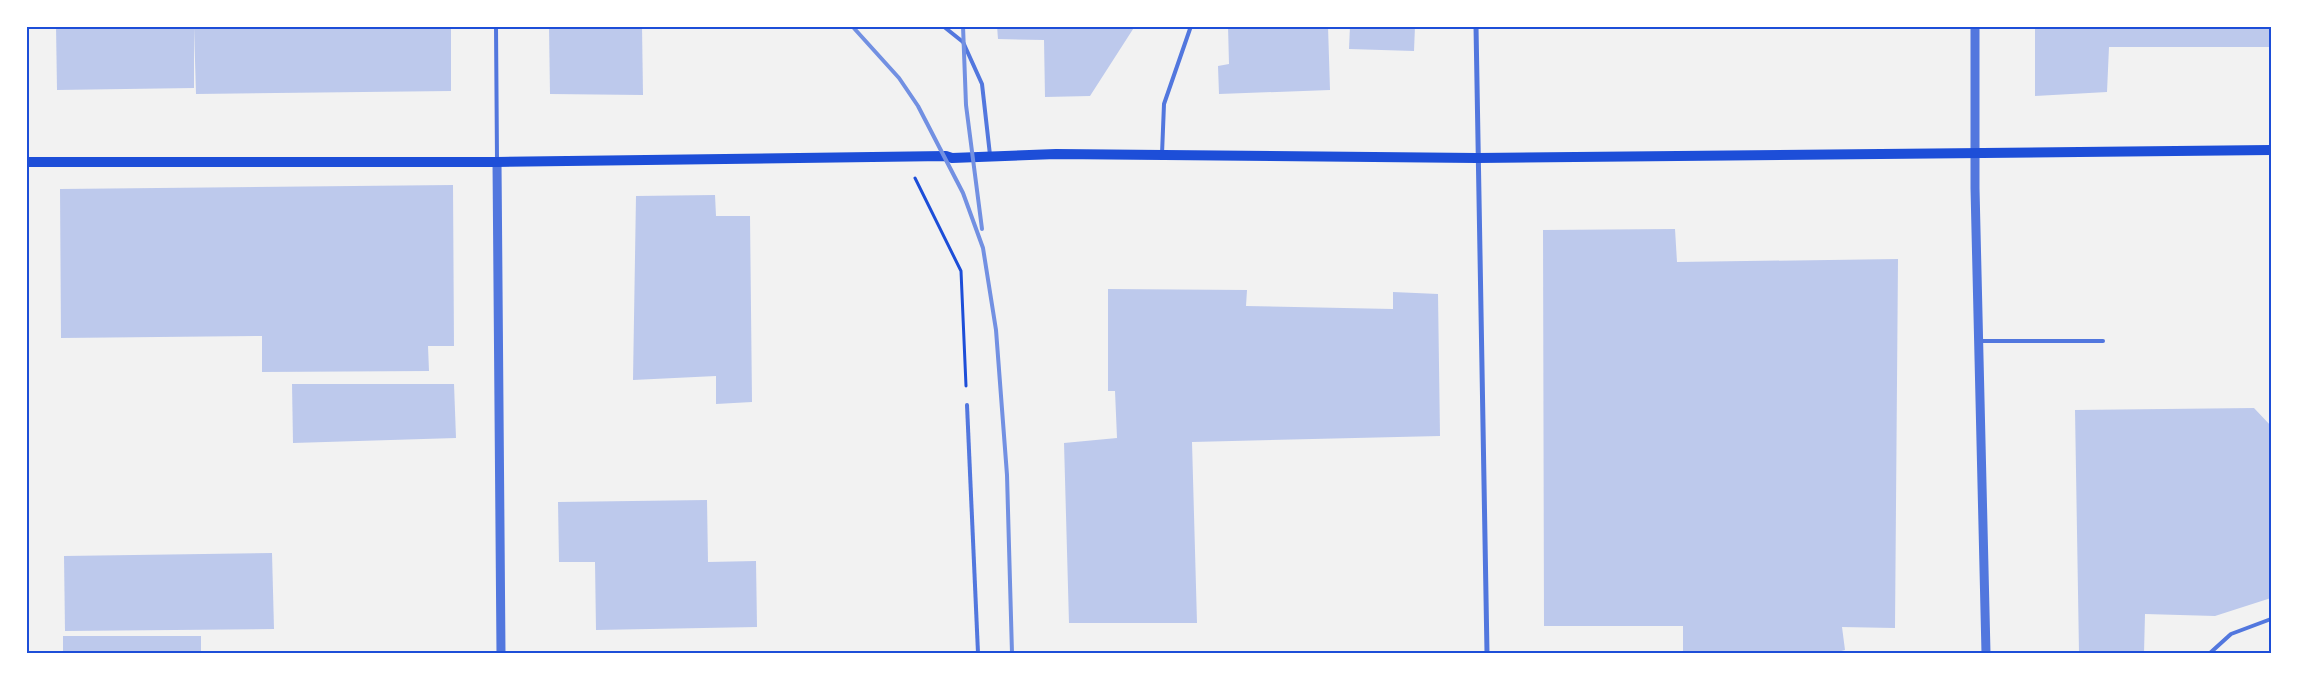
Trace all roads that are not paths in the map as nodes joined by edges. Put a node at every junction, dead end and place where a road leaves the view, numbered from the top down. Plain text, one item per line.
1 (496, 26) edge
2 (943, 26) edge
3 (1191, 26) edge
4 (1476, 26) edge
5 (1975, 26) edge
6 (2271, 150) edge
7 (1975, 153) junction
8 (1162, 156) junction
9 (991, 157) junction
10 (1477, 158) junction
11 (26, 162) edge
12 (496, 162) junction
13 (1979, 341) junction
14 (2103, 341) dead end
15 (967, 405) road end
16 (2271, 619) edge
17 (501, 653) edge
18 (978, 653) edge
19 (1487, 653) edge
20 (1986, 653) edge
21 (2210, 653) edge

1 - 12 lane
2 - 9 lane
3 - 8 lane
4 - 10 street
5 - 7 street
6 - 7 main road
7 - 10 main road
7 - 13 street
8 - 9 main road
8 - 10 main road
9 - 12 main road
10 - 19 street
11 - 12 main road
12 - 17 street
13 - 14 lane
13 - 20 street
15 - 18 lane
16 - 21 lane

